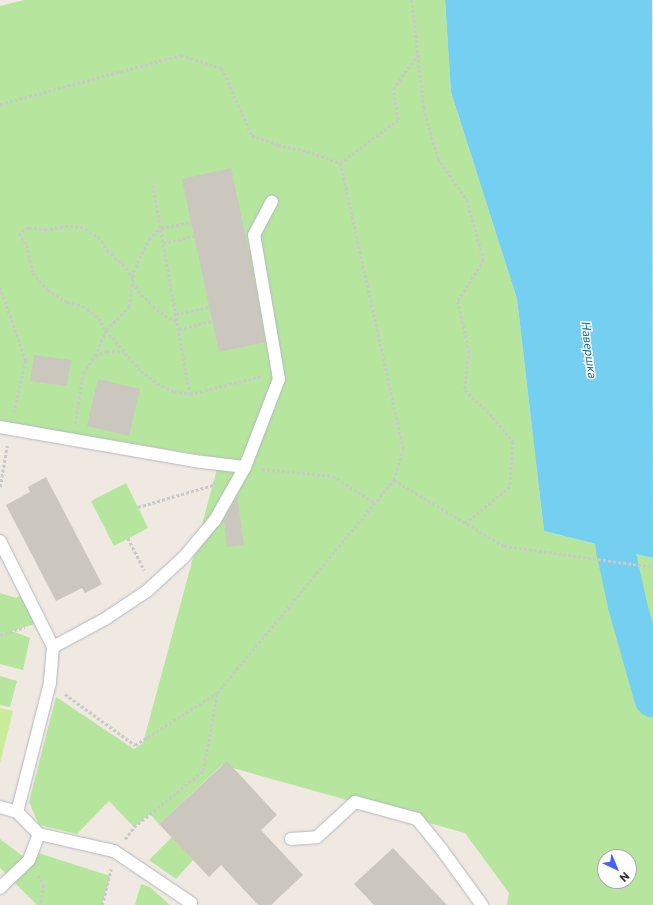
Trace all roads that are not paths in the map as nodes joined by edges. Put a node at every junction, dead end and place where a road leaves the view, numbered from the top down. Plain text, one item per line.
1 (272, 202) dead end
2 (5, 428) edge
3 (242, 472) junction
4 (0, 541) edge
5 (53, 647) junction
6 (0, 807) edge
7 (17, 812) junction
8 (39, 834) junction
9 (291, 839) dead end
10 (0, 888) edge
11 (191, 905) edge
12 (482, 905) edge

1 - 3 lane
2 - 3 lane
3 - 5 lane
4 - 5 lane
5 - 7 lane
6 - 7 lane
7 - 8 lane
8 - 10 lane
8 - 11 lane
9 - 12 lane

